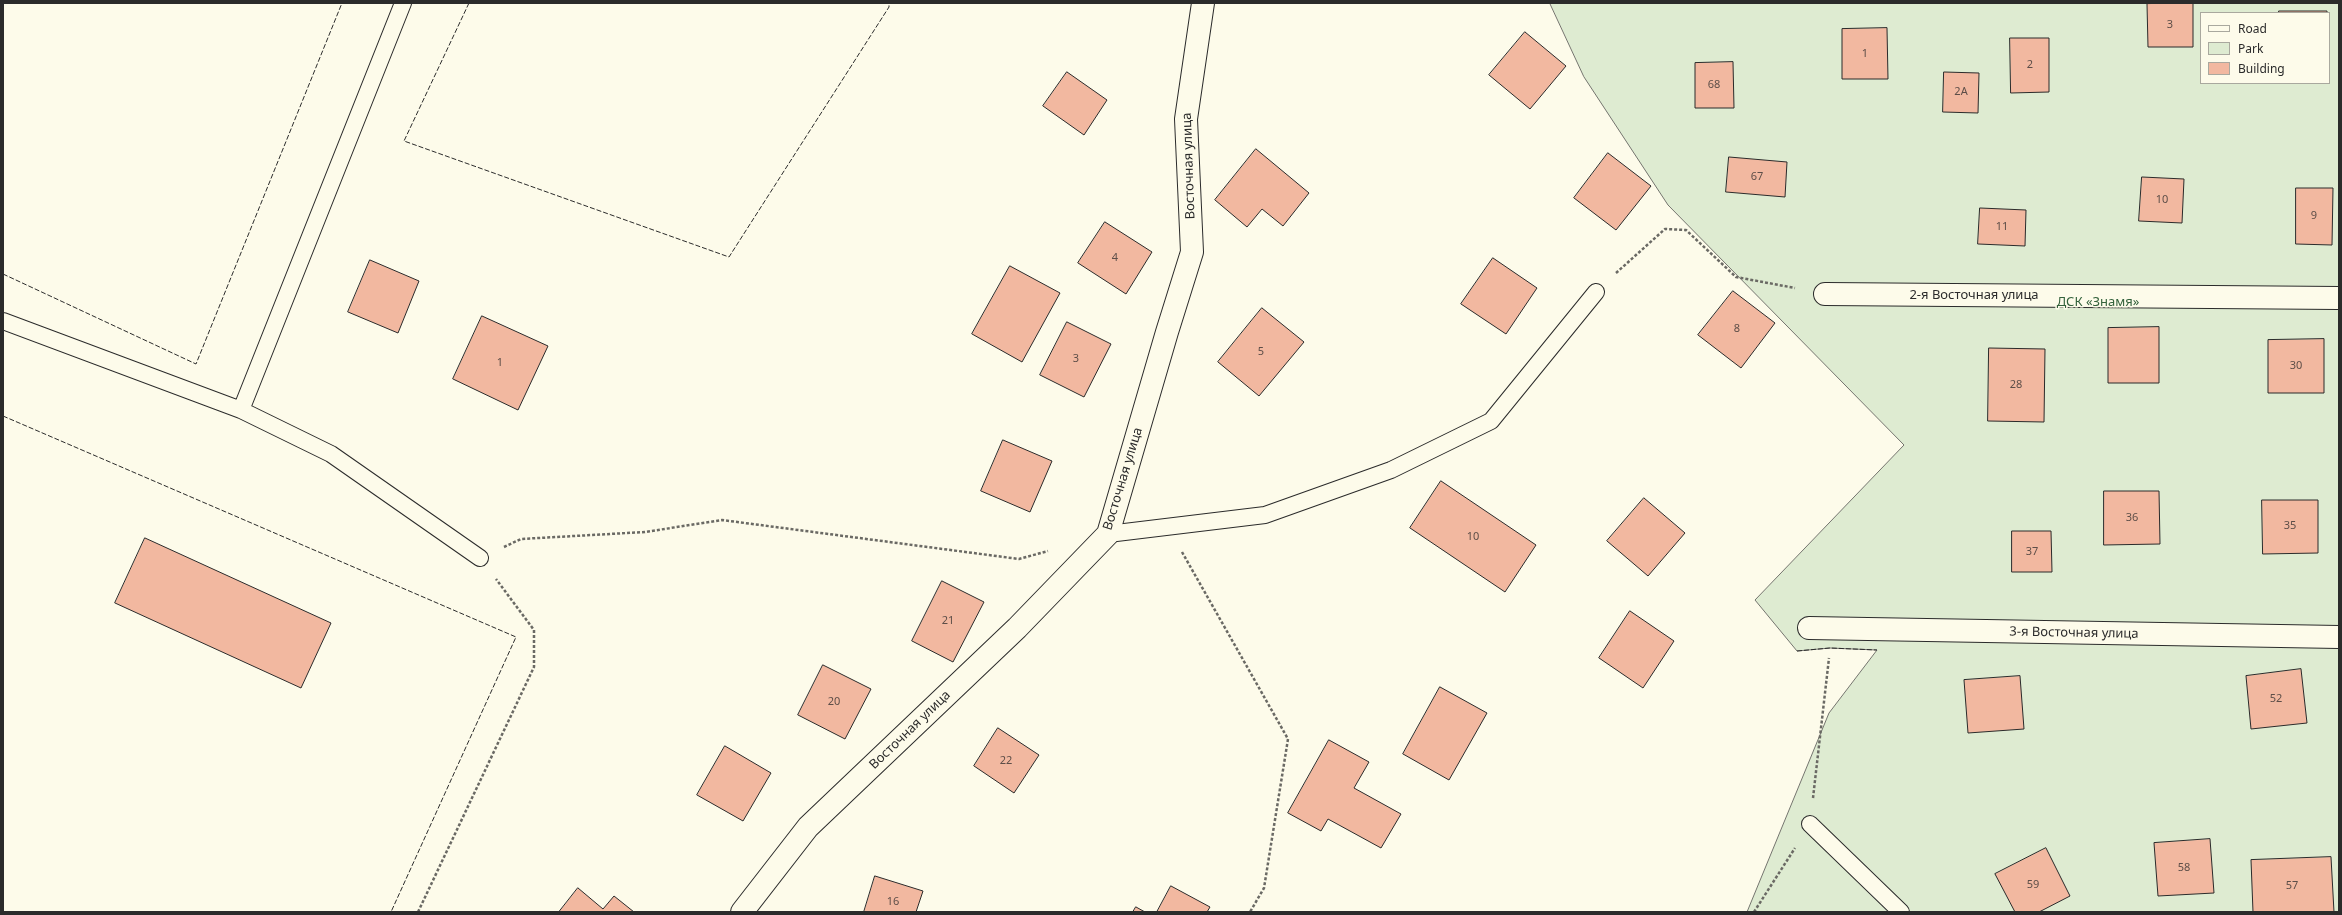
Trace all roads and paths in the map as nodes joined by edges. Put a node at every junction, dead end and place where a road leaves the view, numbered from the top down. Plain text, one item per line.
1 (403, 3) edge
2 (1203, 3) edge
3 (1596, 292) joint
4 (1825, 294) joint
5 (2339, 298) edge
6 (3, 321) edge
7 (241, 410) junction
8 (1168, 527) junction
9 (1108, 534) junction
10 (1056, 549) dead end
11 (480, 558) junction
12 (1809, 628) dead end
13 (1832, 628) junction
14 (2339, 637) edge
15 (1810, 824) junction
16 (418, 912) edge
17 (742, 912) edge
18 (1250, 912) edge
19 (1754, 912) edge
20 (1901, 912) edge

1 - 7 lane
2 - 9 street, Восточная улица
3 - 4 path
3 - 8 lane
4 - 5 street, 2-я Восточная улица
6 - 7 lane
7 - 11 lane
8 - 9 lane
8 - 18 path
9 - 17 street, Восточная улица
10 - 11 path
11 - 16 path
12 - 13 street, 3-я Восточная улица
13 - 14 street, 3-я Восточная улица
13 - 15 path
15 - 19 path
15 - 20 lane

